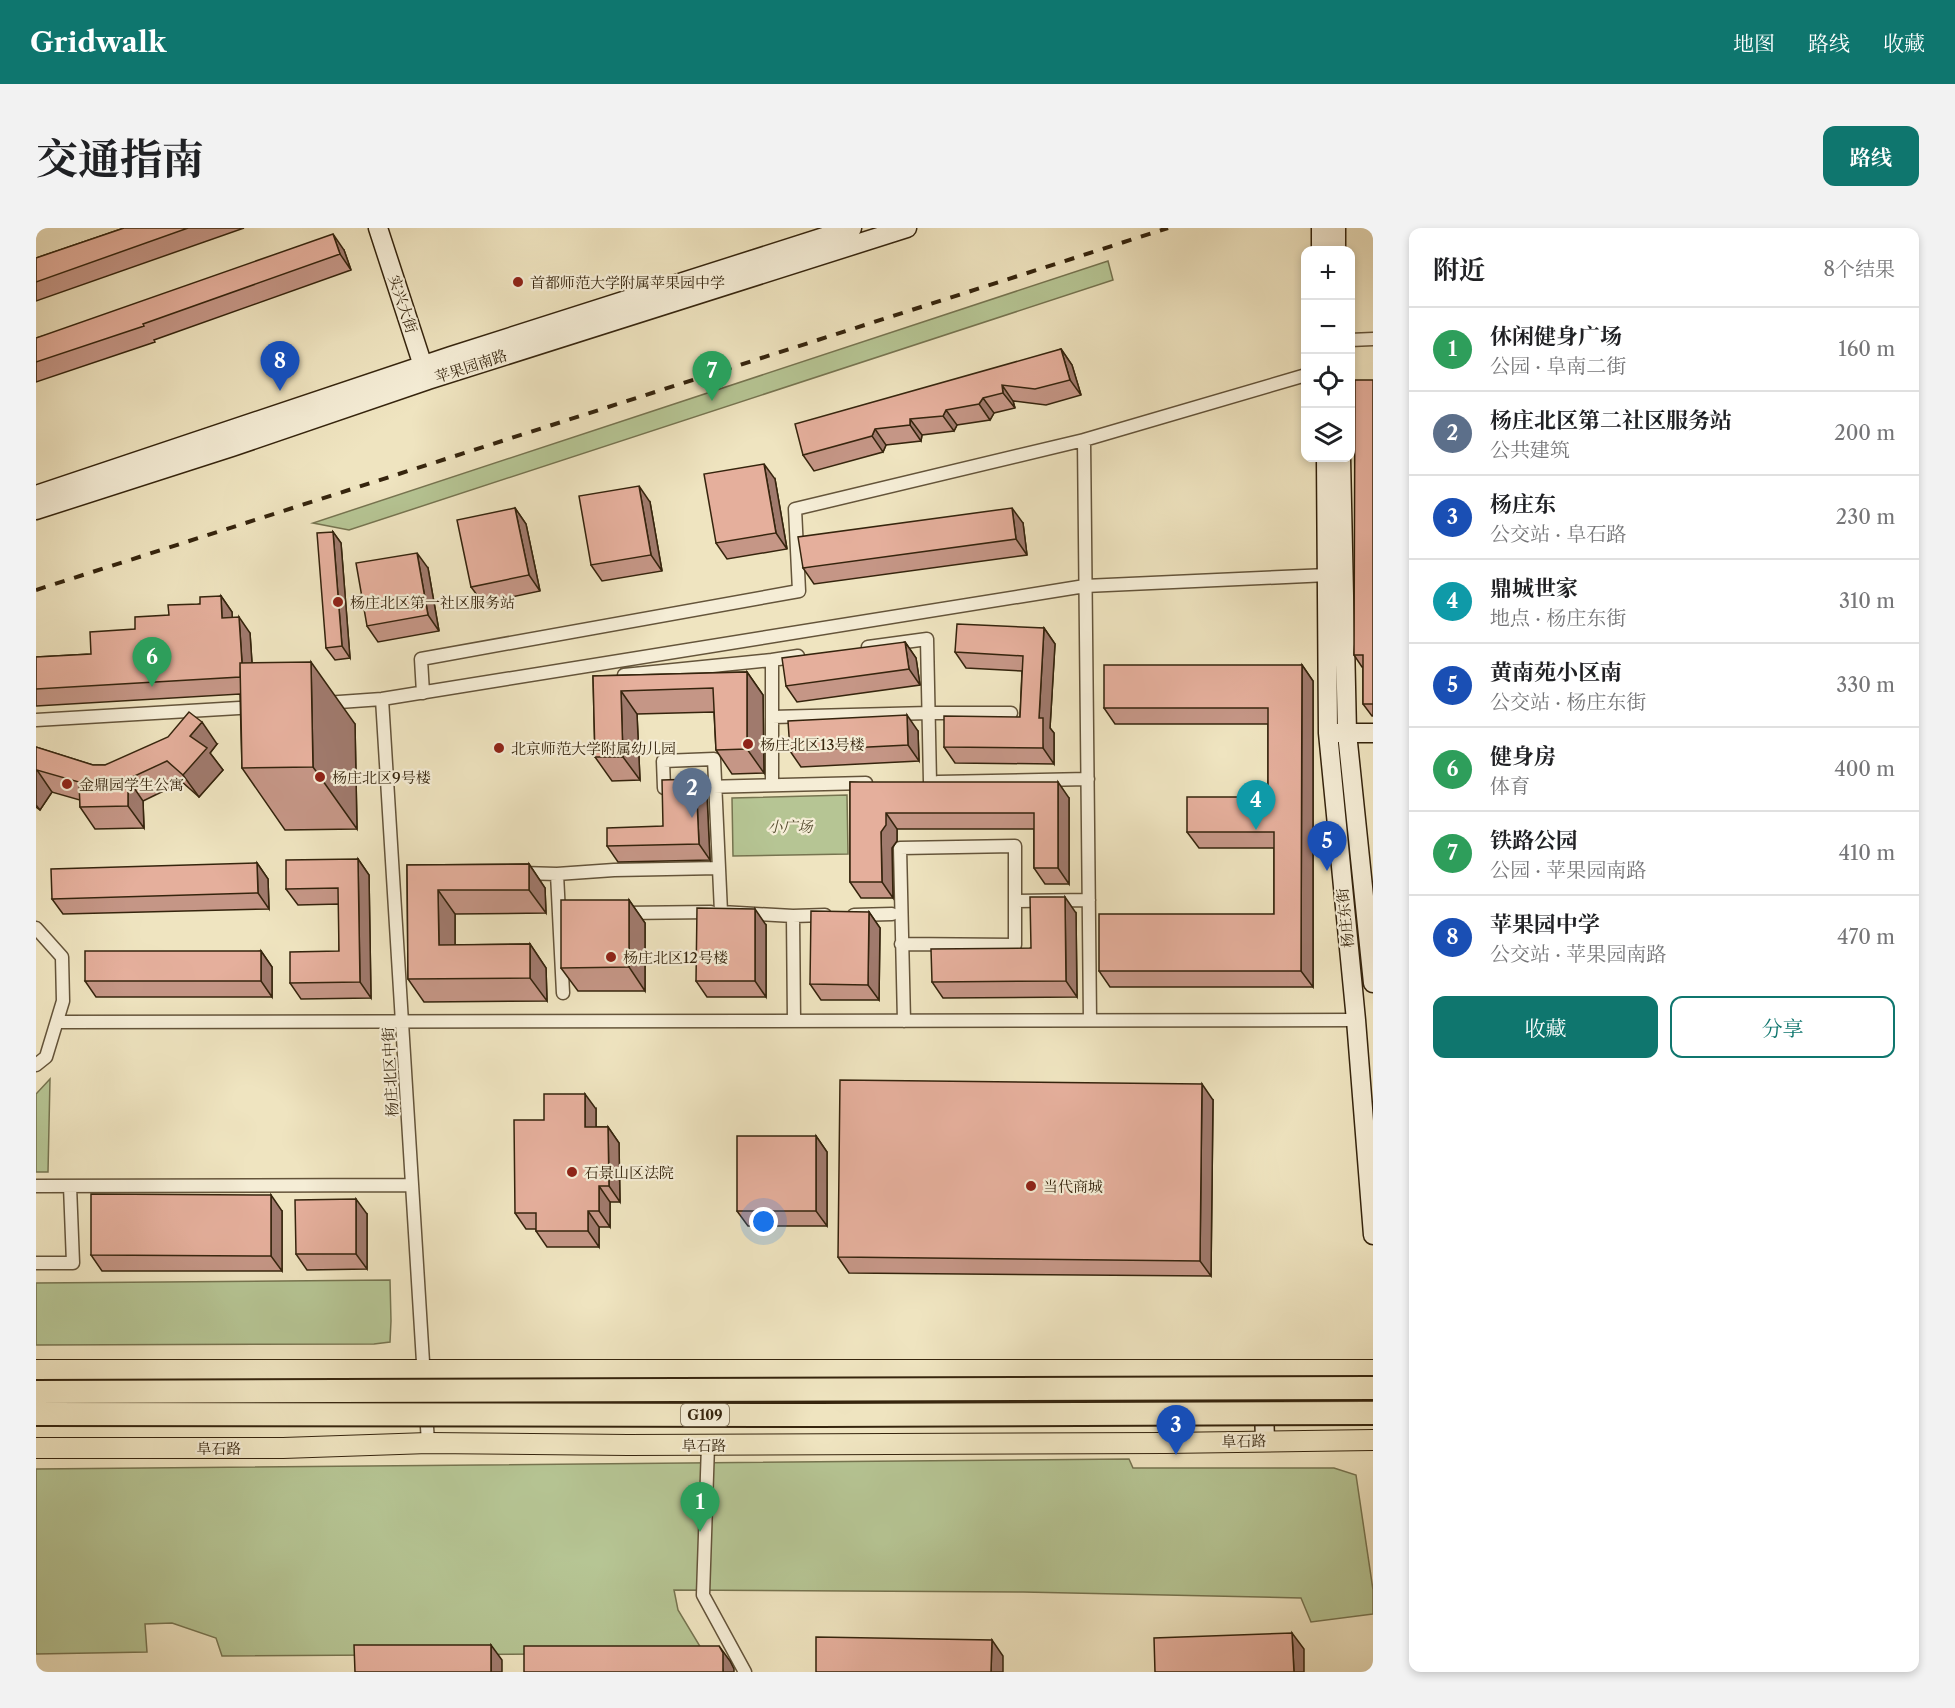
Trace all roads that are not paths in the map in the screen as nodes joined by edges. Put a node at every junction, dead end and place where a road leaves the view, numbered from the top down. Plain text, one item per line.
1 (378, 228) edge
2 (852, 228) edge
3 (907, 228) edge
4 (1321, 228) edge
5 (1336, 228) edge
6 (1322, 246) edge
7 (1336, 246) edge
8 (1373, 339) edge
9 (1355, 340) edge
10 (425, 373) junction
11 (1301, 376) edge
12 (1084, 440) junction
13 (1326, 462) edge
14 (1341, 462) edge
15 (36, 495) edge
16 (36, 510) edge
17 (1328, 575) junction
18 (1084, 586) junction
19 (861, 648) edge
20 (805, 655) edge
21 (772, 660) junction
22 (624, 675) edge
23 (423, 693) junction
24 (382, 699) junction
25 (312, 703) edge
26 (266, 706) edge
27 (929, 712) junction
28 (1011, 713) dead end
29 (772, 717) junction
30 (36, 720) edge
31 (1328, 733) junction
32 (1347, 733) junction
33 (1373, 733) edge
34 (1088, 779) junction
35 (874, 783) edge
36 (772, 785) junction
37 (716, 786) junction
38 (719, 868) junction
39 (510, 873) edge
40 (558, 874) junction
41 (1089, 900) junction
42 (1015, 901) junction
43 (722, 912) junction
44 (559, 914) junction
45 (892, 914) dead end
46 (793, 916) junction
47 (36, 928) edge
48 (902, 944) junction
49 (1373, 983) edge
50 (563, 993) dead end
51 (1090, 1020) junction
52 (1356, 1020) junction
53 (402, 1021) junction
54 (794, 1021) junction
55 (903, 1021) junction
56 (58, 1022) junction
57 (36, 1065) edge
58 (412, 1185) junction
59 (36, 1186) edge
60 (70, 1186) junction
61 (1373, 1234) edge
62 (36, 1263) edge
63 (36, 1370) edge
64 (422, 1370) junction
65 (1263, 1370) junction
66 (1373, 1370) edge
67 (1373, 1388) edge
68 (36, 1392) edge
69 (1373, 1413) edge
70 (36, 1414) edge
71 (1265, 1440) junction
72 (1373, 1440) edge
73 (428, 1443) junction
74 (708, 1445) junction
75 (36, 1448) edge
76 (745, 1672) edge

1 - 10 main road, 实兴大街
2 - 10 main road, 苹果园南路
3 - 10 main road, 苹果园南路
4 - 6 main road
5 - 7 main road
8 - 9 street
10 - 15 main road, 苹果园南路
10 - 16 main road, 苹果园南路
11 - 12 street
12 - 18 street
12 - 23 street
13 - 17 main road, 杨庄东街
14 - 32 main road, 杨庄东街
17 - 18 street
17 - 31 main road, 杨庄东街
18 - 23 street
18 - 34 street
19 - 27 street
20 - 21 street
21 - 22 street
21 - 29 street
23 - 24 street
24 - 25 street
24 - 53 street, 杨庄北区中街
26 - 30 street
27 - 28 street
27 - 29 street
27 - 34 street
29 - 36 street
31 - 32 main road
31 - 52 main road, 杨庄东街
32 - 33 main road
32 - 49 main road, 杨庄东街
34 - 41 street
35 - 36 street
36 - 37 street
37 - 37 street
37 - 38 street
38 - 40 street
38 - 43 street
39 - 40 street
40 - 44 street
41 - 42 street
41 - 51 street
42 - 48 street
42 - 48 street
43 - 44 street
43 - 46 street
44 - 50 street
45 - 46 street
46 - 54 street
47 - 56 street
48 - 55 street
51 - 52 street
51 - 55 street
52 - 61 main road, 杨庄东街
53 - 54 street
53 - 56 street
53 - 58 street, 杨庄北区中街
54 - 55 street
56 - 57 street
58 - 60 street
58 - 64 street, 杨庄北区中街
59 - 60 street
60 - 62 street
63 - 64 main road
64 - 65 main road
64 - 73 street, 杨庄北区中街
65 - 66 main road
65 - 71 main road
67 - 68 highway, G109, bridge
69 - 70 highway, 阜石路 / G109, bridge
71 - 72 main road, 阜石路
71 - 74 main road, 阜石路
73 - 74 main road, 阜石路
73 - 75 main road, 阜石路
74 - 76 street

